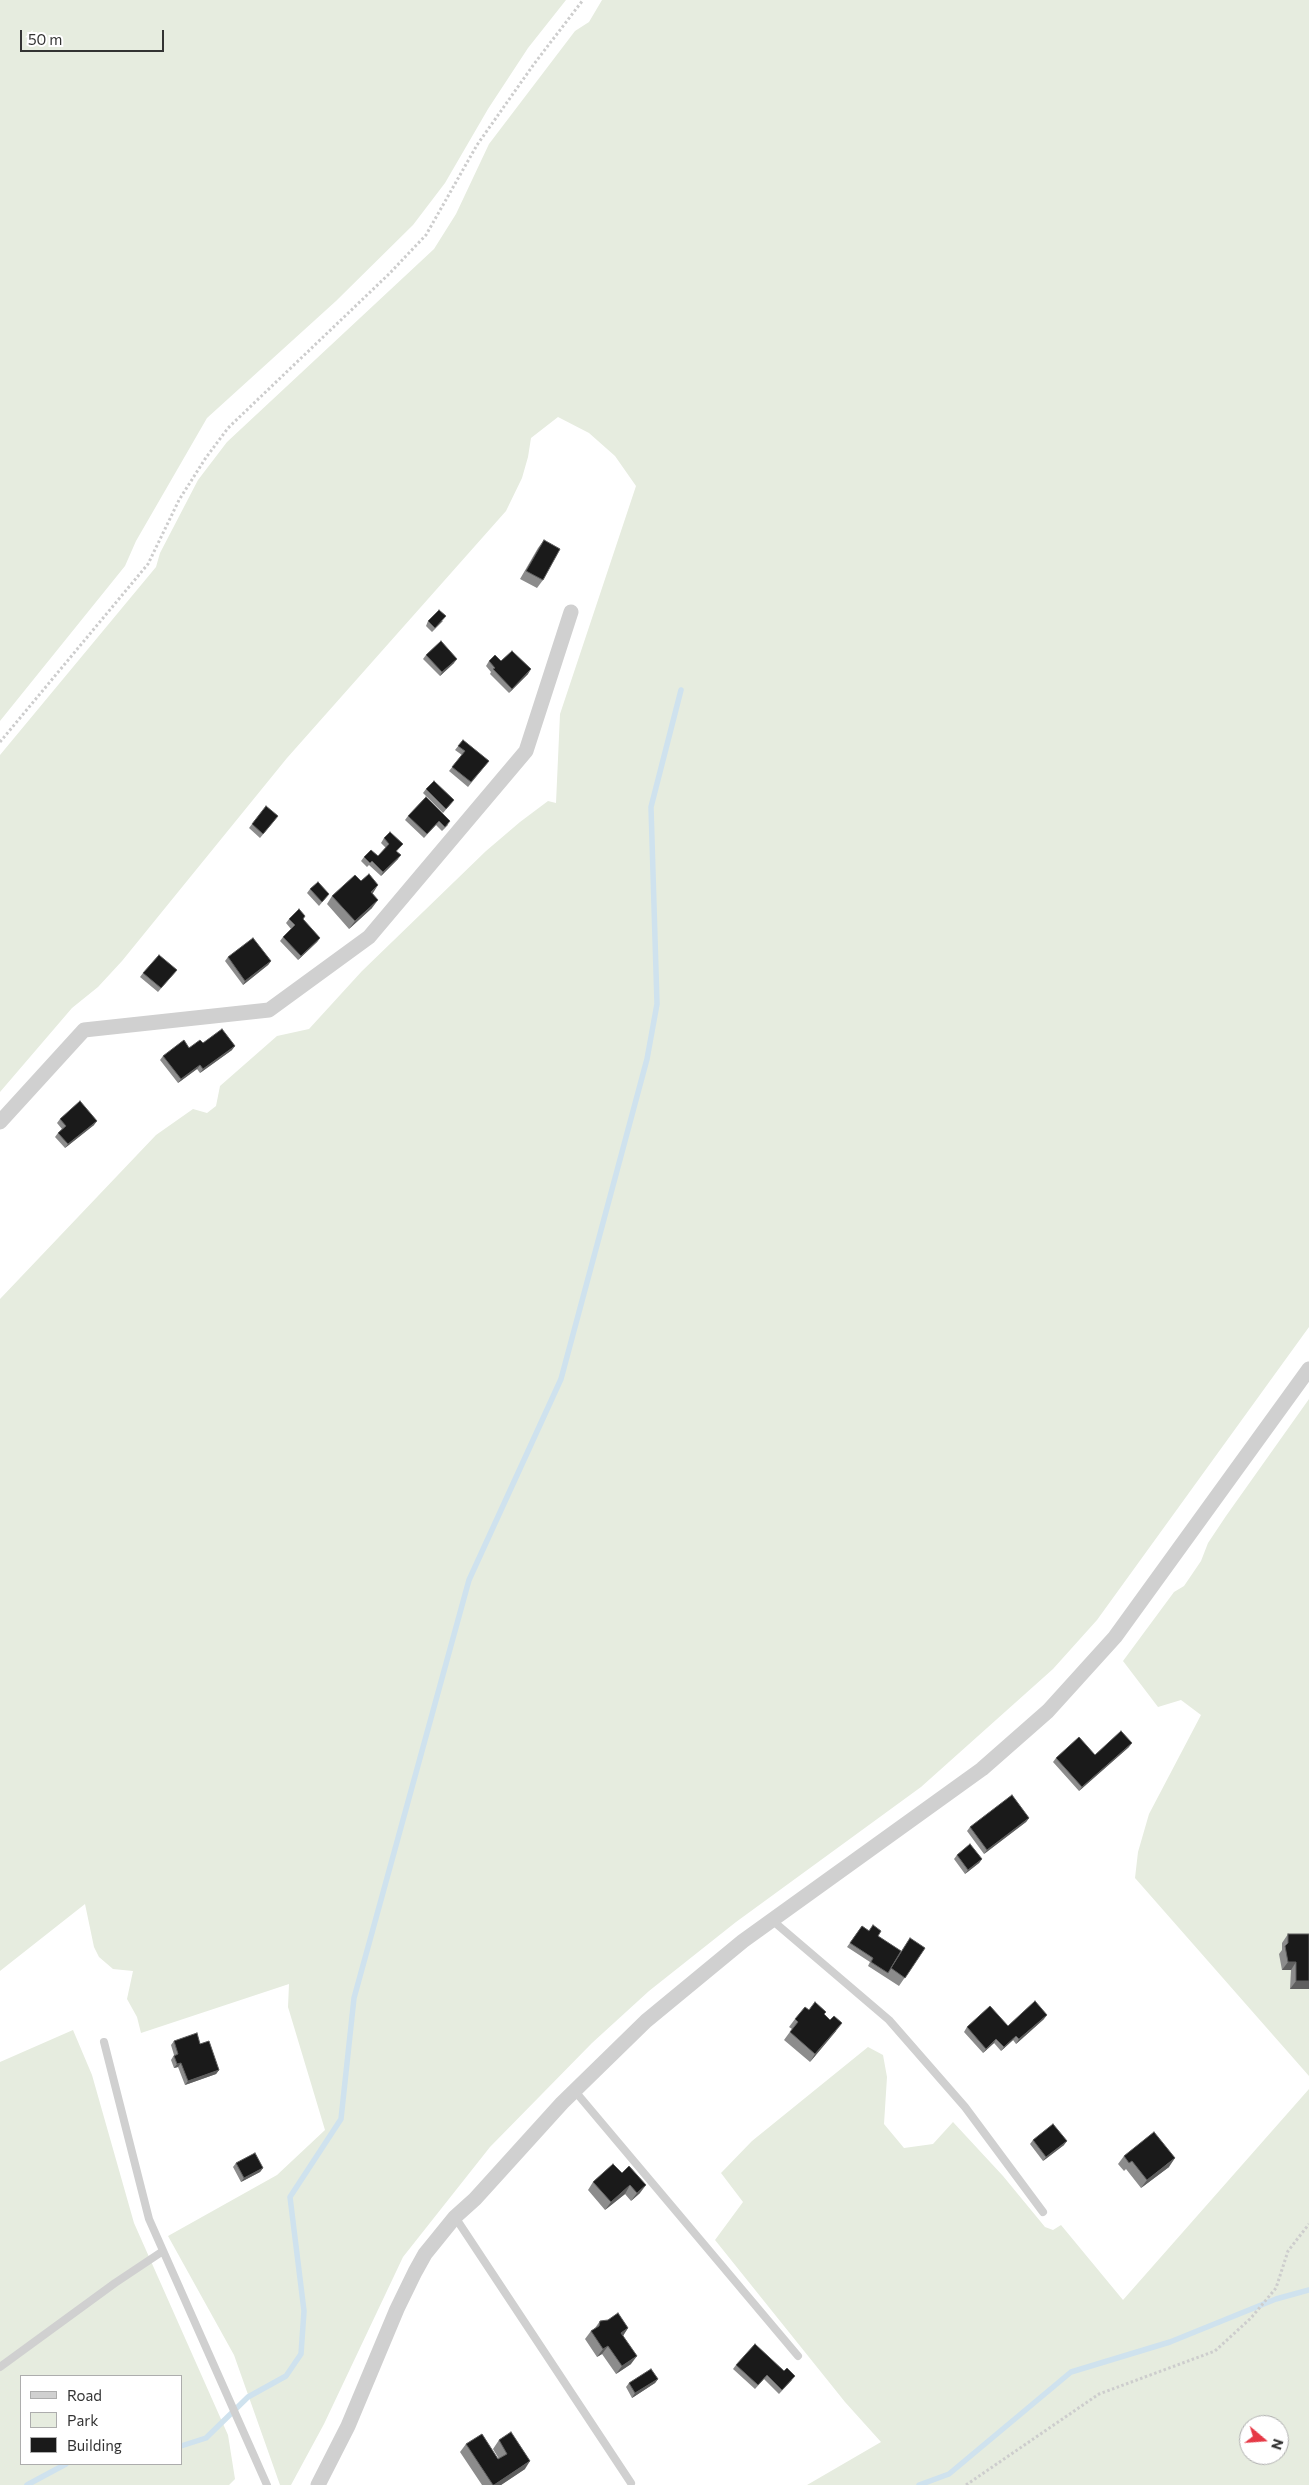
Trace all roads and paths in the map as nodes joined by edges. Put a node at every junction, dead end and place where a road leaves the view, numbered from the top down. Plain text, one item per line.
1 (583, 0) edge
2 (571, 612) dead end
3 (0, 742) edge
4 (0, 1122) edge
5 (1309, 1369) edge
6 (773, 1922) junction
7 (104, 2042) dead end
8 (574, 2090) junction
9 (1042, 2212) dead end
10 (455, 2218) junction
11 (1309, 2224) edge
12 (163, 2251) junction
13 (798, 2356) dead end
14 (0, 2367) edge
15 (631, 2483) dead end
16 (267, 2485) edge
17 (318, 2485) edge
18 (966, 2485) edge

1 - 3 path
2 - 4 street
5 - 6 street
6 - 8 street
6 - 9 lane
7 - 12 lane
8 - 10 street
8 - 13 lane
10 - 15 lane
10 - 17 street
11 - 18 path
12 - 14 lane
12 - 16 lane

